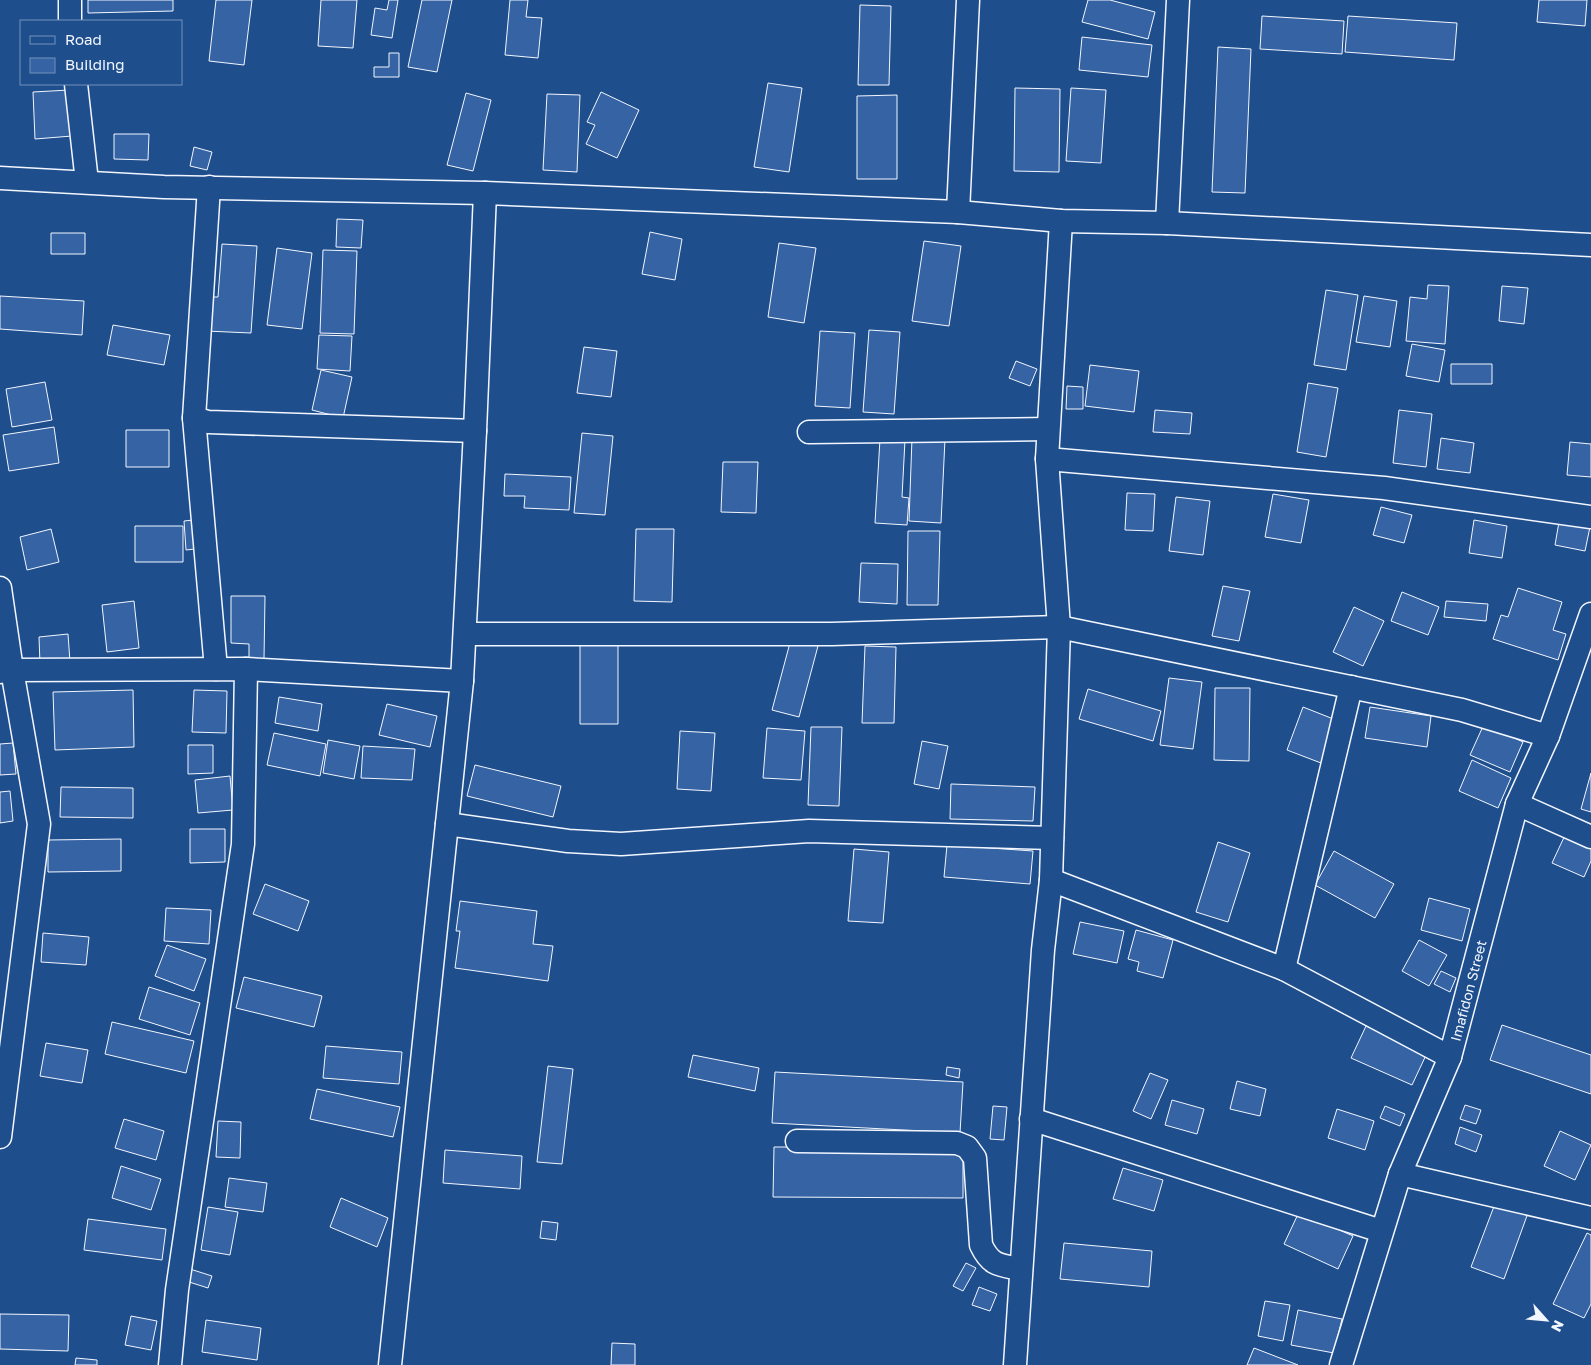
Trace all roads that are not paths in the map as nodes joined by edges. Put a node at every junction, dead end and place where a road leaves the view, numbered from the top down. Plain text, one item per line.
1 (70, 0) edge
2 (968, 0) edge
3 (1178, 0) edge
4 (70, 20) edge
5 (76, 85) edge
6 (0, 178) edge
7 (87, 182) junction
8 (209, 187) junction
9 (485, 193) junction
10 (958, 212) junction
11 (1061, 221) junction
12 (1167, 223) junction
13 (1591, 245) edge
14 (194, 418) junction
15 (1048, 430) junction
16 (475, 431) junction
17 (809, 432) dead end
18 (1047, 459) junction
19 (1591, 517) edge
20 (0, 588) edge
21 (1591, 614) edge
22 (1059, 627) junction
23 (465, 634) junction
24 (216, 669) junction
25 (246, 669) junction
26 (6, 671) edge
27 (462, 681) junction
28 (1352, 687) junction
29 (1548, 736) junction
30 (1517, 804) junction
31 (447, 824) junction
32 (1591, 837) edge
33 (1052, 838) junction
34 (1051, 880) junction
35 (1284, 969) junction
36 (1450, 1057) junction
37 (1031, 1119) junction
38 (0, 1137) edge
39 (797, 1141) dead end
40 (1400, 1174) junction
41 (1591, 1218) edge
42 (1381, 1231) junction
43 (1021, 1269) junction
44 (170, 1365) edge
45 (390, 1365) edge
46 (1015, 1365) edge
47 (1341, 1365) edge

1 - 4 street
2 - 10 street
3 - 12 street
5 - 7 street
6 - 7 street
7 - 8 street
8 - 9 street
8 - 14 street
9 - 10 street
9 - 16 street
10 - 11 street
11 - 12 street
11 - 15 street
12 - 13 street
14 - 16 street
14 - 24 street
15 - 17 street
15 - 18 street
16 - 23 street
18 - 19 street
18 - 22 street
20 - 26 street
21 - 29 street, Imafidon Street
22 - 23 street
22 - 28 street
22 - 33 street
23 - 27 street
24 - 25 street
24 - 26 street
25 - 27 street
25 - 44 street
26 - 38 street
27 - 31 street
28 - 29 street
28 - 35 street
29 - 30 street, Imafidon Street
30 - 32 street
30 - 36 street, Imafidon Street
31 - 33 street
31 - 45 street
33 - 34 street
34 - 35 street
34 - 37 street
35 - 36 street
36 - 40 street, Imafidon Street
37 - 42 street
37 - 43 street
39 - 43 street
40 - 41 street
40 - 42 street, Imafidon Street
42 - 47 street, Imafidon Street
43 - 46 street

